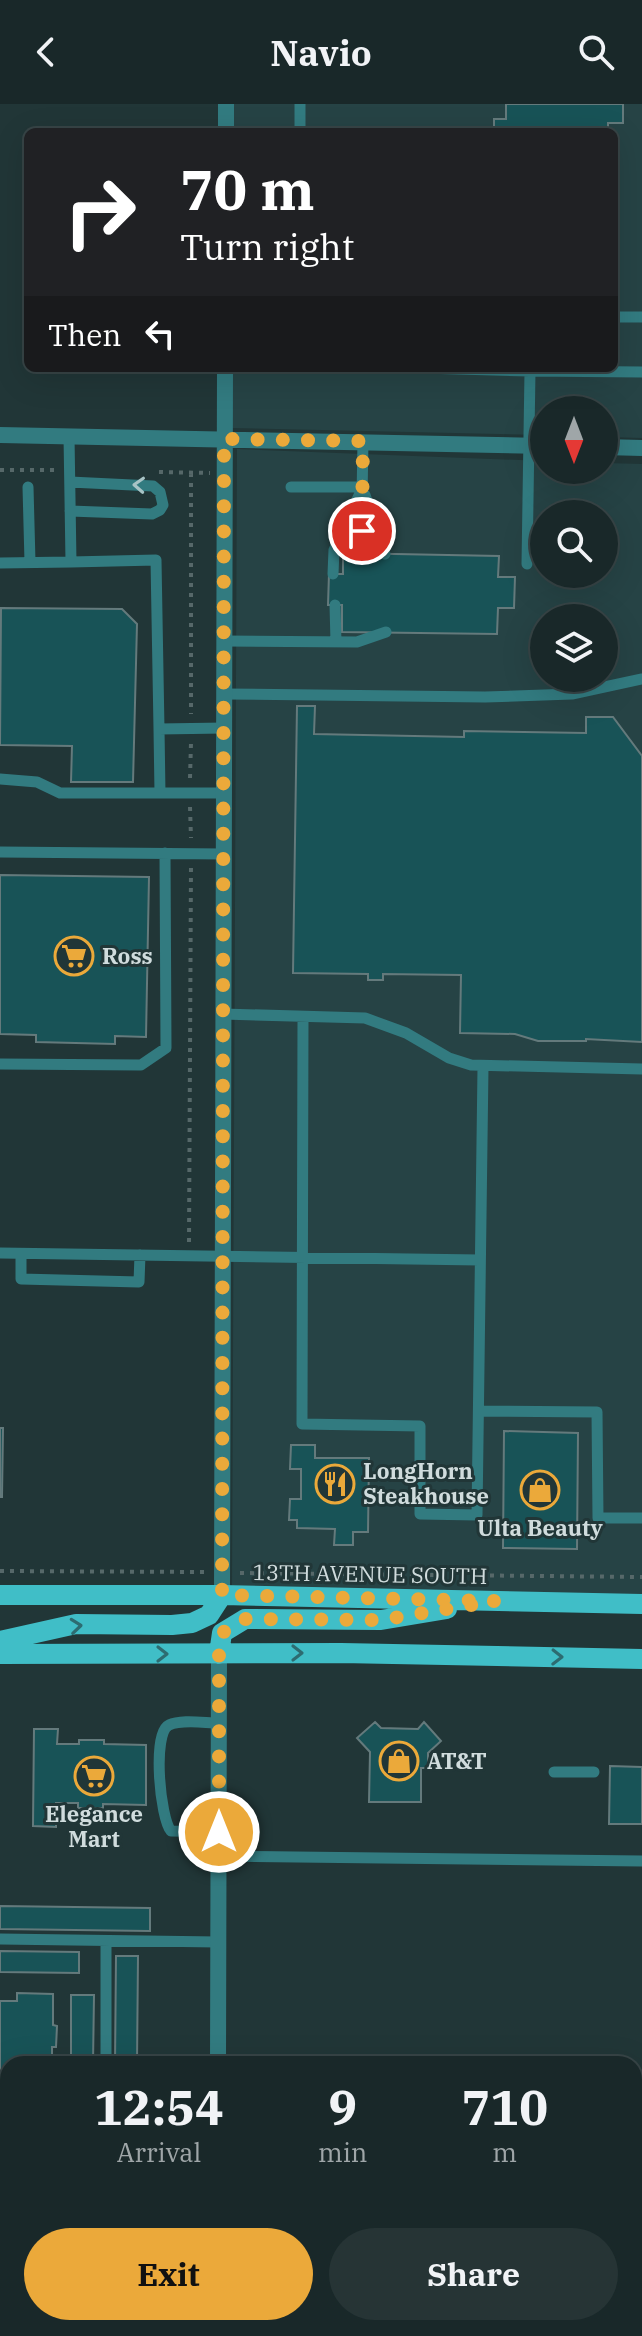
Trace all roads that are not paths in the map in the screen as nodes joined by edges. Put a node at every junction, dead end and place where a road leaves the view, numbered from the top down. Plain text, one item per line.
1 (226, 104) edge
2 (300, 104) edge
3 (226, 128) edge
4 (300, 128) edge
5 (618, 317) edge
6 (642, 317) edge
7 (618, 371) edge
8 (225, 372) edge
9 (530, 372) edge
10 (642, 372) edge
11 (532, 396) edge
12 (0, 435) edge
13 (69, 436) junction
14 (224, 439) junction
15 (363, 441) junction
16 (530, 446) edge
17 (618, 447) edge
18 (642, 448) edge
19 (70, 482) junction
20 (533, 484) edge
21 (28, 487) dead end
22 (291, 487) dead end
23 (363, 487) junction
24 (70, 511) junction
25 (361, 553) dead end
26 (385, 554) dead end
27 (30, 562) junction
28 (71, 562) junction
29 (0, 563) edge
30 (527, 564) dead end
31 (333, 574) dead end
32 (335, 605) dead end
33 (386, 632) dead end
34 (224, 641) junction
35 (336, 642) junction
36 (642, 679) edge
37 (224, 694) junction
38 (224, 728) junction
39 (159, 729) junction
40 (0, 779) edge
41 (160, 793) junction
42 (224, 793) junction
43 (0, 852) edge
44 (165, 853) junction
45 (224, 854) junction
46 (223, 1014) junction
47 (303, 1017) junction
48 (0, 1064) edge
49 (483, 1067) junction
50 (642, 1069) edge
51 (0, 1253) edge
52 (21, 1254) junction
53 (140, 1255) junction
54 (223, 1256) junction
55 (304, 1257) junction
56 (480, 1260) junction
57 (479, 1411) junction
58 (642, 1518) edge
59 (0, 1595) edge
60 (222, 1595) junction
61 (495, 1601) junction
62 (642, 1604) edge
63 (0, 1641) edge
64 (0, 1654) edge
65 (219, 1654) junction
66 (642, 1659) edge
67 (219, 1723) junction
68 (554, 1772) dead end
69 (594, 1772) dead end
70 (219, 1832) junction
71 (219, 1856) junction
72 (642, 1861) edge
73 (0, 1939) edge
74 (106, 1941) junction
75 (218, 1942) junction
76 (106, 2056) edge
77 (218, 2056) edge

1 - 3 street
2 - 4 lane
5 - 6 lane
7 - 10 lane
8 - 14 street
9 - 11 lane
12 - 13 street
13 - 14 street
13 - 19 lane
14 - 15 street
14 - 34 street
15 - 16 street
15 - 23 lane
17 - 18 street
19 - 24 lane
24 -> 19 lane
20 - 30 lane
21 - 27 lane
22 - 23 lane
23 - 25 lane
23 - 26 lane
23 - 31 lane
24 - 28 lane
27 - 28 lane
27 - 29 lane
28 - 39 lane
32 - 35 lane
33 - 35 lane
34 - 35 lane
34 - 37 street
36 - 37 lane
37 - 38 street
38 - 39 lane
38 - 42 street
39 - 41 lane
40 - 41 lane
41 - 42 lane
42 - 45 street
43 - 44 lane
44 - 45 lane
44 - 48 lane
45 - 46 street
46 - 47 lane
46 - 54 street
47 - 49 lane
47 - 55 lane
49 - 50 lane
49 - 56 lane
51 - 52 lane
52 - 53 lane
52 - 53 lane
53 - 54 lane
54 - 55 lane
54 - 60 street
55 - 56 lane
55 - 57 lane
56 - 57 lane
57 - 58 lane
59 - 60 main road, 13TH AVENUE SOUTH
60 - 61 main road, 13TH AVENUE SOUTH
63 -> 60 main road
61 - 62 main road, 13TH AVENUE SOUTH
61 - 65 main road
64 -> 65 main road
65 -> 66 main road
65 - 67 street
67 - 70 street
67 - 70 lane
68 - 69 lane
70 - 71 street
71 - 72 lane
71 - 75 street
73 - 74 lane
74 - 75 lane
74 - 76 lane
75 - 77 street

